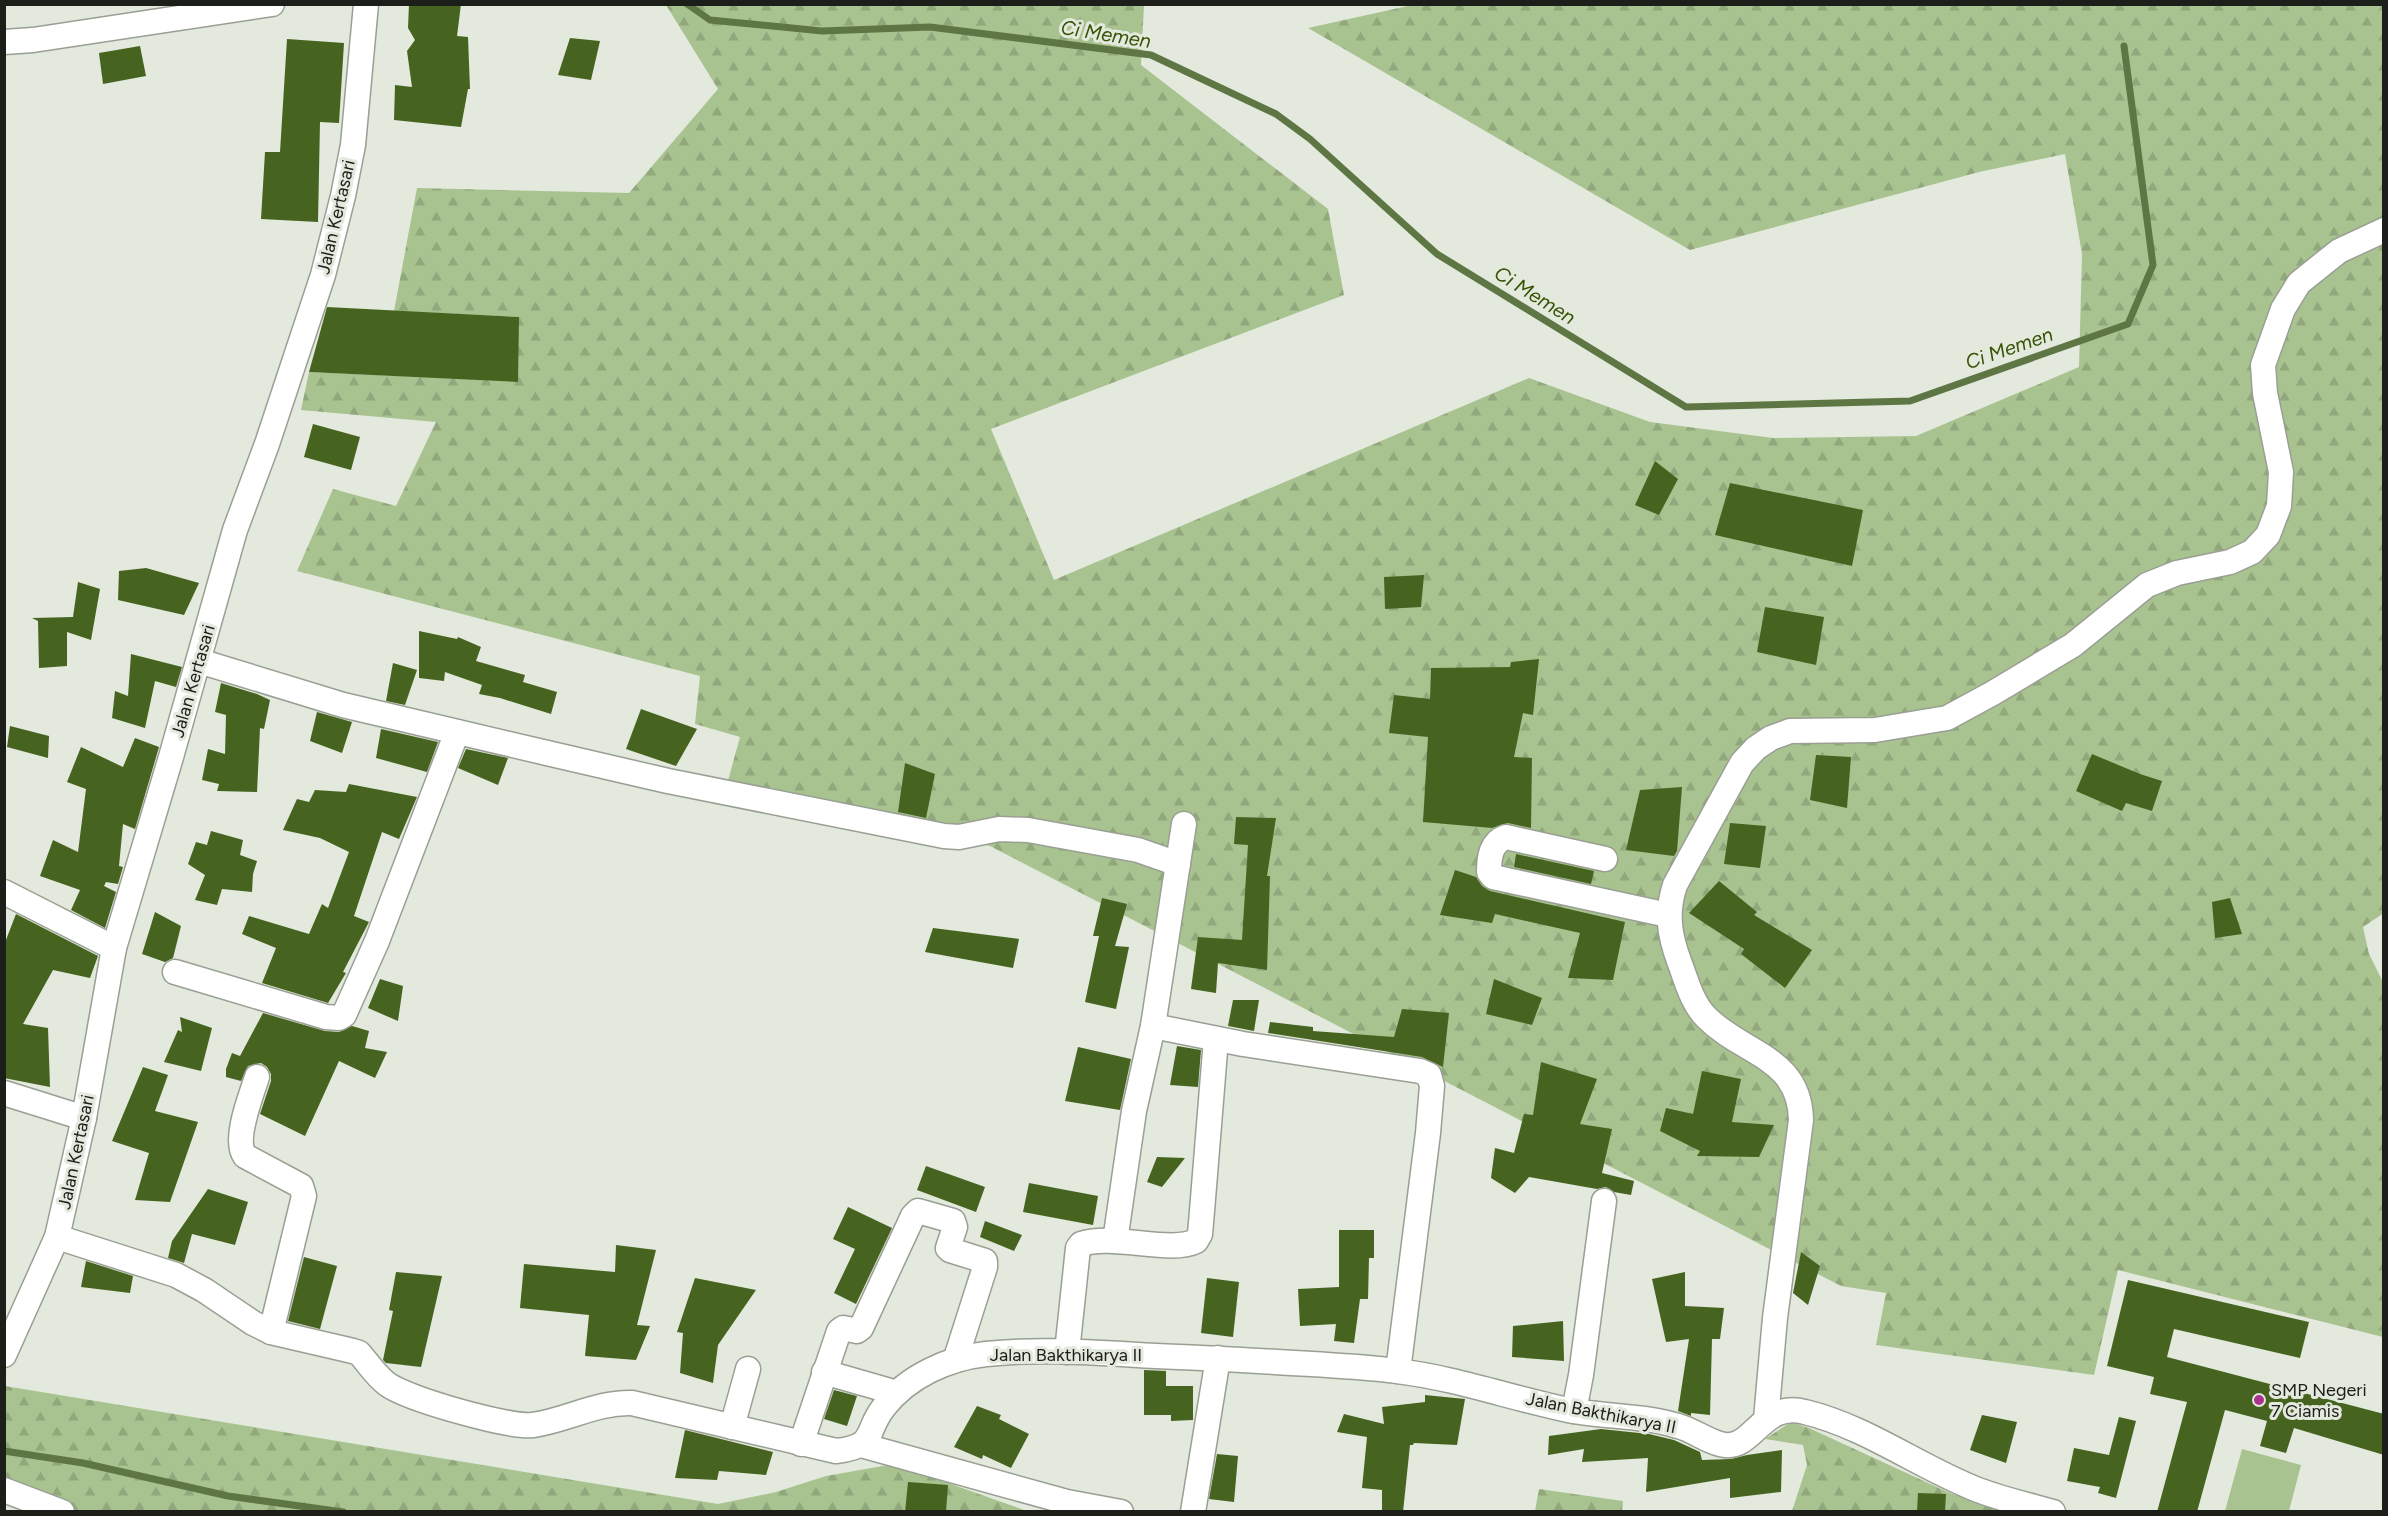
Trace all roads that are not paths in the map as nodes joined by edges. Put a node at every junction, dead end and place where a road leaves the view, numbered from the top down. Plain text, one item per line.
1 (272, 4) edge
2 (366, 4) edge
3 (4, 42) edge
4 (2384, 230) edge
5 (199, 662) junction
6 (457, 732) junction
7 (1184, 824) dead end
8 (1605, 859) dead end
9 (1178, 864) junction
10 (4, 892) edge
11 (1668, 915) junction
12 (114, 948) junction
13 (175, 972) dead end
14 (1154, 1026) junction
15 (1216, 1039) junction
16 (257, 1077) dead end
17 (4, 1093) edge
18 (84, 1118) junction
19 (1604, 1201) dead end
20 (57, 1237) junction
21 (1115, 1241) junction
22 (271, 1332) junction
23 (1067, 1352) junction
24 (4, 1355) edge
25 (956, 1358) junction
26 (1218, 1358) junction
27 (748, 1369) dead end
28 (1398, 1371) junction
29 (824, 1372) junction
30 (897, 1393) junction
31 (1574, 1411) junction
32 (1766, 1419) junction
33 (732, 1427) junction
34 (801, 1444) junction
35 (861, 1445) junction
36 (4, 1490) edge
37 (62, 1512) edge
38 (1121, 1512) edge
39 (1193, 1512) edge
40 (2053, 1512) edge

1 - 3 street
2 - 5 street, Jalan Kertasari
4 - 11 street
5 - 6 street
5 - 12 street, Jalan Kertasari
6 - 9 street
6 - 13 street
7 - 9 street
8 - 11 street
9 - 14 street
10 - 12 street
11 - 32 street
12 - 18 street, Jalan Kertasari
14 - 15 street
14 - 21 street
15 - 21 street
15 - 28 street
16 - 22 street
17 - 18 street
18 - 20 street, Jalan Kertasari
19 - 31 street
20 - 22 street
20 - 24 street, Jalan Kertasari
21 - 23 street
22 - 33 street
23 - 25 street, Jalan Bakthikarya II
23 - 26 street, Jalan Bakthikarya II
25 - 29 street
25 - 30 street, Jalan Bakthikarya II
26 - 28 street, Jalan Bakthikarya II
26 - 39 street
27 - 33 street
28 - 31 street, Jalan Bakthikarya II
29 - 30 street
29 - 34 street
30 - 35 street, Jalan Bakthikarya II
31 - 32 street, Jalan Bakthikarya II
32 - 40 street, Jalan Bakthikarya II
33 - 34 street
34 - 35 street
35 - 38 street
36 - 37 street

